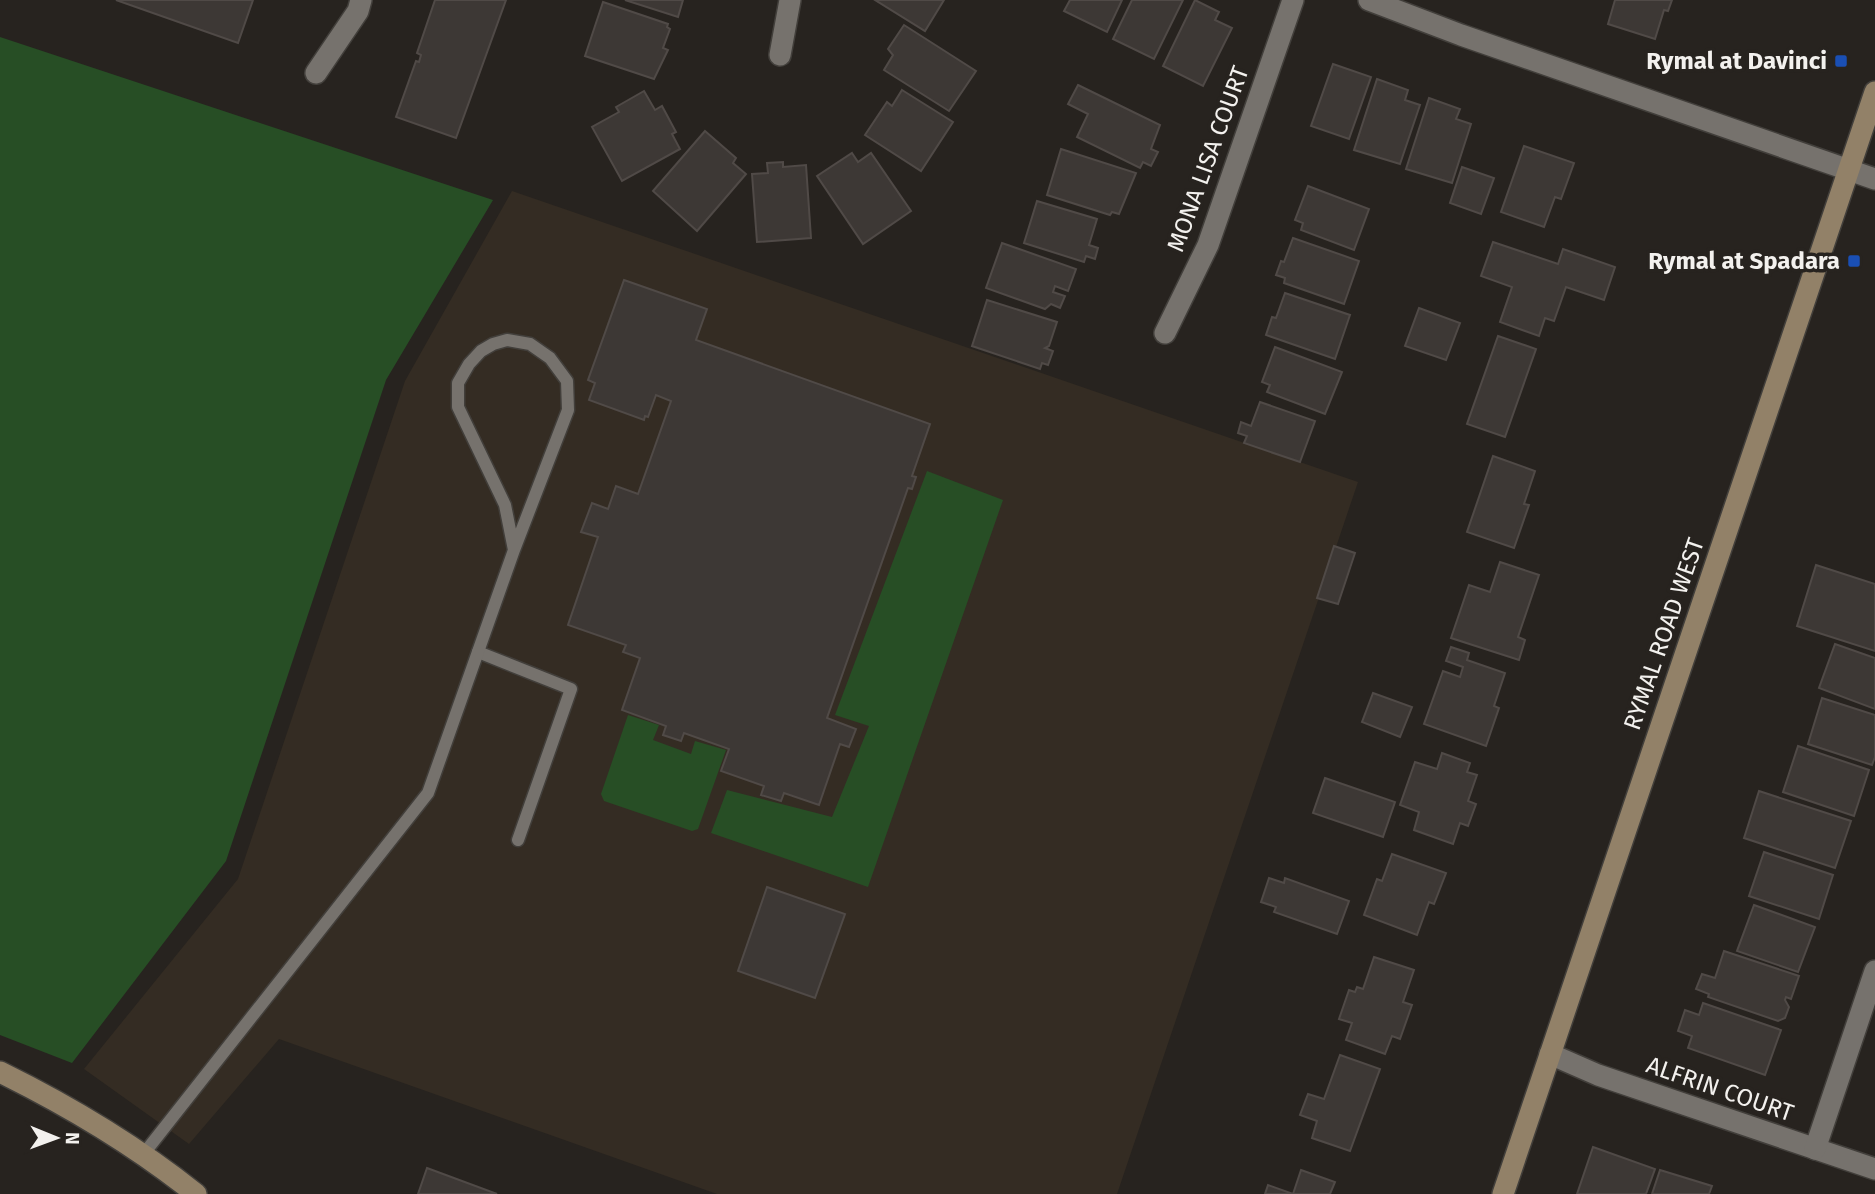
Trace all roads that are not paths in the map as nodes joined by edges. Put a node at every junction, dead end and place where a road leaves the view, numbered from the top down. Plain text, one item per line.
1 (361, 0) edge
2 (790, 0) edge
3 (1293, 0) edge
4 (1369, 0) edge
5 (780, 55) dead end
6 (316, 74) dead end
7 (1875, 92) edge
8 (1849, 170) junction
9 (1875, 178) edge
10 (1165, 333) dead end
11 (514, 550) junction
12 (478, 652) junction
13 (518, 840) dead end
14 (1875, 971) edge
15 (1550, 1054) junction
16 (0, 1072) edge
17 (1815, 1149) junction
18 (142, 1156) junction
19 (1875, 1169) edge
20 (196, 1194) edge
21 (1503, 1194) edge

1 - 6 street
2 - 5 street
3 - 10 street, MONA LISA COURT
4 - 8 street
7 - 8 main road, RYMAL ROAD WEST
8 - 9 street
8 - 15 main road, RYMAL ROAD WEST
11 - 11 lane
11 - 12 lane
12 - 13 lane
12 - 18 lane
14 - 17 street
15 - 17 street, ALFRIN COURT
15 - 21 main road, RYMAL ROAD WEST
16 - 18 main road
17 - 19 street, ALFRIN COURT
18 - 20 main road

